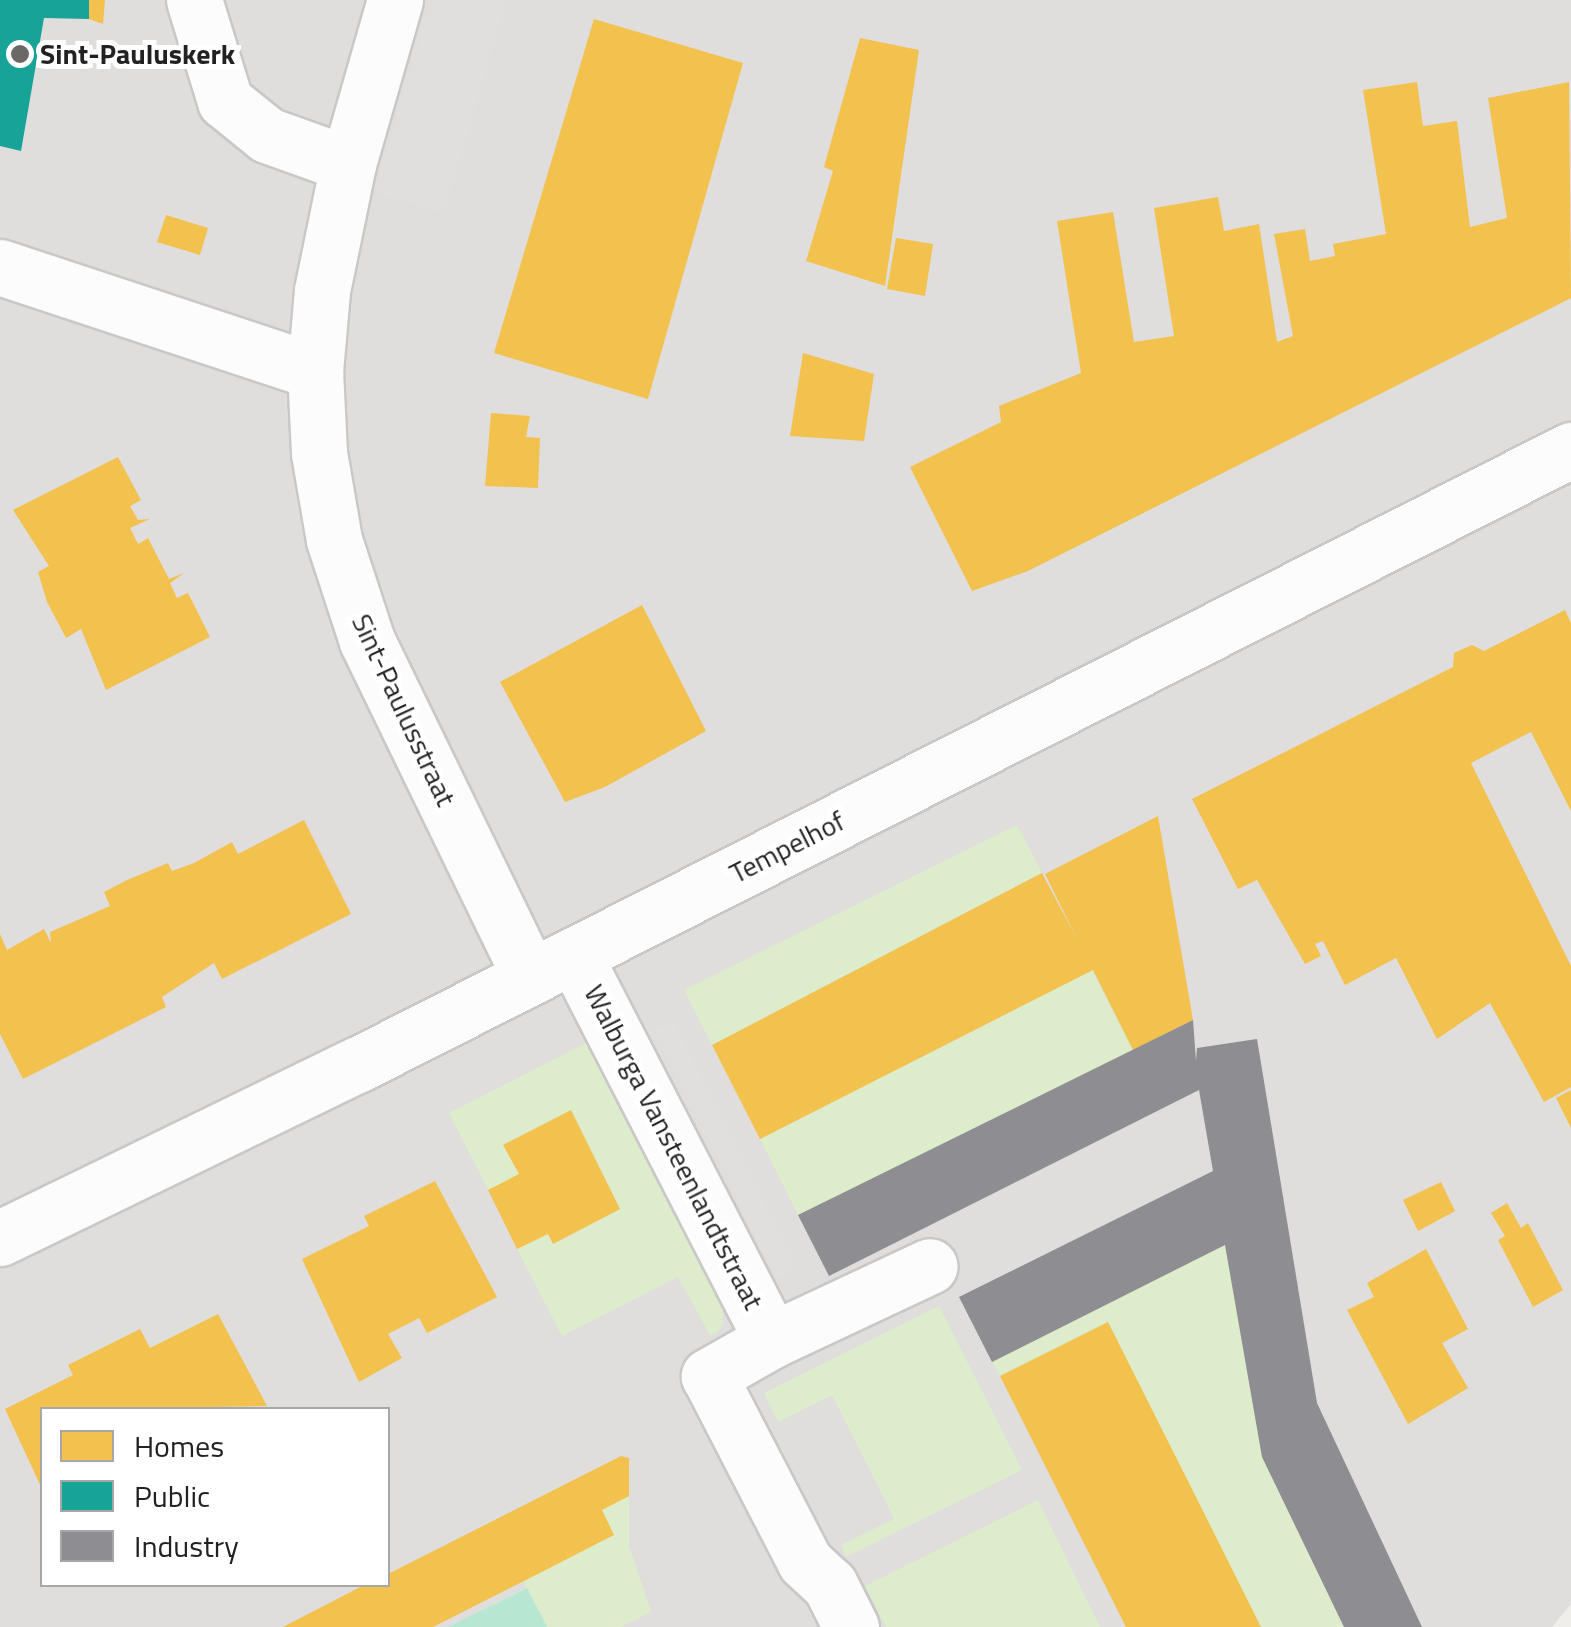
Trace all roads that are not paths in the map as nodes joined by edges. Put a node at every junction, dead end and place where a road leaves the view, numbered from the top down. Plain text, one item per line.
1 (194, 0) edge
2 (395, 0) edge
3 (348, 164) junction
4 (0, 268) edge
5 (315, 370) junction
6 (1571, 450) edge
7 (552, 966) junction
8 (0, 1238) edge
9 (930, 1266) dead end
10 (772, 1340) junction
11 (851, 1627) edge

1 - 3 street
2 - 3 street, Sint-Paulusstraat
3 - 5 street, Sint-Paulusstraat
4 - 5 street
5 - 7 street, Sint-Paulusstraat
6 - 7 street, Tempelhof
7 - 8 street, Tempelhof
7 - 10 street, Walburga Vansteenlandtstraat
9 - 10 street, Walburga Vansteenlandtstraat
10 - 11 street, Walburga Vansteenlandtstraat

